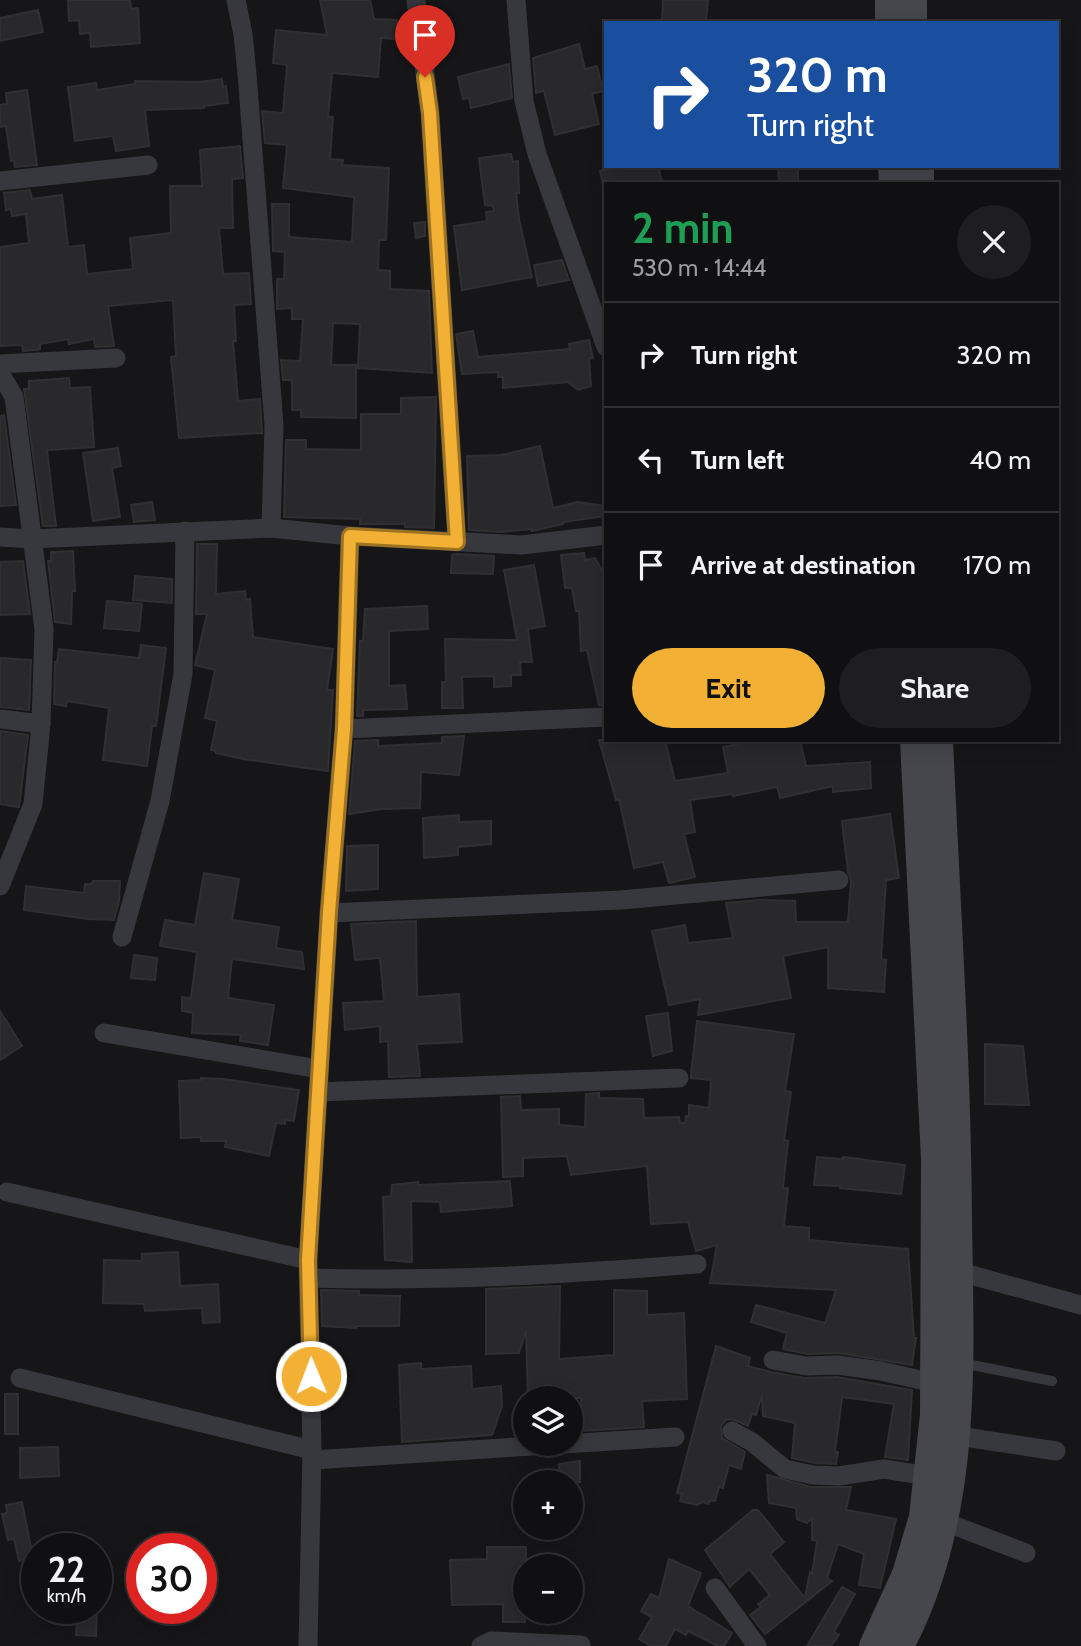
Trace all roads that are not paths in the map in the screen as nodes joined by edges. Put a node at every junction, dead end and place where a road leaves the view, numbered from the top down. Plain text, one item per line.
1 (236, 0) edge
2 (416, 0) edge
3 (516, 0) edge
4 (889, 0) edge
5 (913, 0) edge
6 (889, 21) edge
7 (913, 21) edge
8 (148, 166) dead end
9 (0, 181) edge
10 (604, 341) edge
11 (116, 358) dead end
12 (0, 364) edge
13 (0, 373) edge
14 (271, 528) junction
15 (185, 531) junction
16 (604, 535) edge
17 (350, 536) junction
18 (0, 537) edge
19 (32, 540) junction
20 (457, 542) junction
21 (604, 717) edge
22 (0, 719) edge
23 (41, 724) junction
24 (344, 729) junction
25 (914, 742) edge
26 (939, 742) edge
27 (839, 880) dead end
28 (0, 886) edge
29 (329, 912) junction
30 (122, 937) dead end
31 (104, 1033) dead end
32 (319, 1069) junction
33 (679, 1078) dead end
34 (318, 1092) junction
35 (6, 1192) dead end
36 (697, 1264) dead end
37 (947, 1268) junction
38 (309, 1269) junction
39 (1081, 1305) edge
40 (773, 1360) dead end
41 (958, 1362) junction
42 (20, 1378) dead end
43 (1052, 1381) dead end
44 (934, 1383) junction
45 (732, 1431) dead end
46 (958, 1436) junction
47 (675, 1437) dead end
48 (1055, 1451) dead end
49 (312, 1455) junction
50 (928, 1476) junction
51 (945, 1522) junction
52 (1026, 1553) dead end
53 (715, 1588) dead end
54 (581, 1645) edge
55 (307, 1646) edge
56 (481, 1646) edge
57 (757, 1646) edge
58 (873, 1646) edge
59 (900, 1646) edge

1 - 14 street
2 - 20 street
3 - 10 street
4 - 6 main road
5 - 7 main road
8 - 9 street
11 - 12 street
13 - 19 street
14 - 15 street
14 - 17 street
15 - 19 street
15 - 30 street
16 - 20 street
17 - 20 street
17 - 24 street
18 - 19 street
19 - 23 street
21 - 24 street
22 - 23 street
23 - 28 street
24 - 29 street
25 - 37 main road
26 - 37 main road
27 - 29 street
29 - 32 street
31 - 32 street
32 - 34 street
33 - 34 street
34 - 38 street
35 - 38 street
36 - 38 street
37 - 39 street
37 - 41 main road
37 - 44 main road
38 - 49 street
40 - 44 street
41 - 43 lane
41 - 46 main road
42 - 49 street
44 - 50 main road
45 - 50 street
46 - 48 street
46 - 51 main road
47 - 49 street
49 - 55 street
50 - 58 main road
51 - 52 street
51 - 59 main road
53 - 57 street
54 - 56 street

